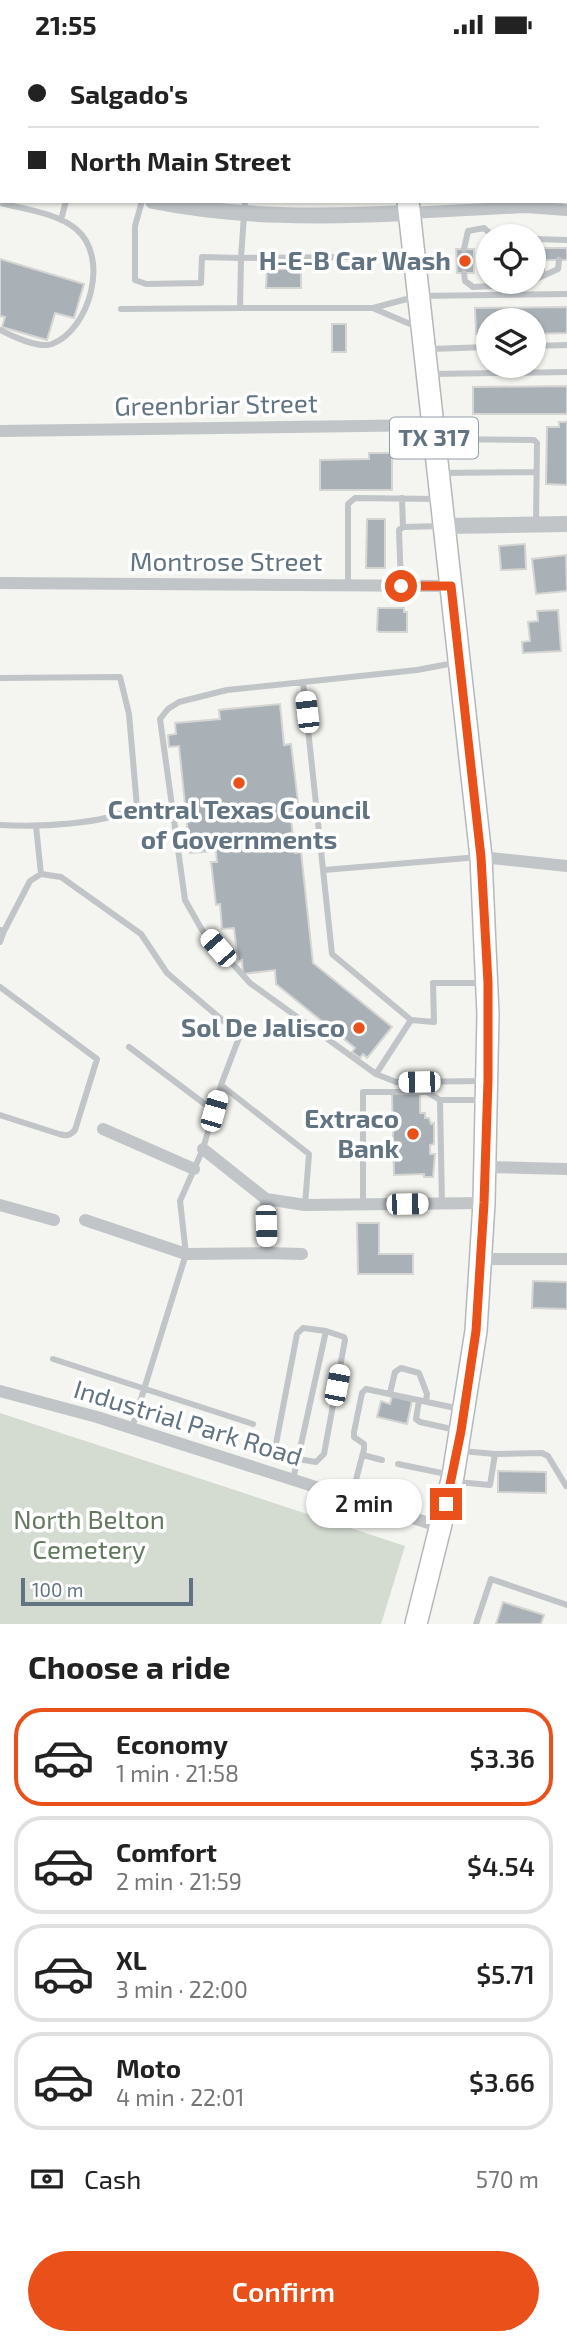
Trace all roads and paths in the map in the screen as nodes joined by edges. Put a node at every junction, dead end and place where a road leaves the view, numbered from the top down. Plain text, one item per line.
1 (3, 203) edge
2 (65, 203) edge
3 (141, 203) edge
4 (163, 203) edge
5 (245, 207) edge
6 (408, 207) edge
7 (567, 210) edge
8 (61, 220) junction
9 (476, 230) edge
10 (546, 239) edge
11 (558, 240) junction
12 (567, 240) edge
13 (558, 248) dead end
14 (464, 249) dead end
15 (347, 257) dead end
16 (241, 258) junction
17 (559, 260) dead end
18 (464, 273) dead end
19 (546, 274) edge
20 (476, 287) edge
21 (476, 289) edge
22 (546, 294) edge
23 (567, 294) edge
24 (418, 296) junction
25 (240, 308) junction
26 (373, 308) junction
27 (121, 309) dead end
28 (0, 330) edge
29 (423, 339) junction
30 (567, 345) edge
31 (476, 346) edge
32 (546, 346) edge
33 (567, 372) edge
34 (427, 374) junction
35 (0, 431) edge
36 (434, 432) junction
37 (536, 472) junction
38 (438, 473) junction
39 (402, 498) junction
40 (442, 500) junction
41 (536, 524) junction
42 (567, 524) edge
43 (445, 526) junction
44 (403, 527) junction
45 (0, 583) edge
46 (348, 585) junction
47 (401, 586) junction
48 (451, 586) junction
49 (459, 662) junction
50 (0, 678) edge
51 (303, 682) junction
52 (0, 825) edge
53 (36, 825) junction
54 (481, 857) junction
55 (567, 866) edge
56 (324, 870) junction
57 (41, 874) junction
58 (2, 930) edge
59 (0, 942) edge
60 (488, 983) junction
61 (0, 987) edge
62 (411, 1020) junction
63 (129, 1047) dead end
64 (376, 1074) junction
65 (221, 1085) junction
66 (488, 1090) junction
67 (440, 1100) junction
68 (214, 1111) junction
69 (0, 1115) edge
70 (103, 1129) dead end
71 (203, 1149) junction
72 (485, 1167) junction
73 (194, 1169) junction
74 (567, 1169) edge
75 (265, 1199) junction
76 (442, 1203) junction
77 (484, 1203) junction
78 (0, 1205) edge
79 (305, 1205) junction
80 (363, 1205) junction
81 (54, 1220) dead end
82 (85, 1220) dead end
83 (267, 1253) junction
84 (186, 1254) junction
85 (302, 1254) dead end
86 (481, 1259) junction
87 (567, 1259) edge
88 (326, 1331) junction
89 (53, 1359) dead end
90 (145, 1389) junction
91 (0, 1391) edge
92 (390, 1393) junction
93 (423, 1401) junction
94 (253, 1424) dead end
95 (132, 1428) junction
96 (461, 1431) junction
97 (495, 1454) junction
98 (363, 1455) junction
99 (298, 1459) junction
100 (382, 1460) dead end
101 (398, 1464) dead end
102 (293, 1479) junction
103 (452, 1479) junction
104 (566, 1486) edge
105 (351, 1499) junction
106 (441, 1527) junction
107 (567, 1605) edge
108 (416, 1624) edge
109 (476, 1624) edge

1 - 8 lane
2 - 8 lane
3 - 16 lane
4 - 5 street
5 - 6 street
5 - 16 lane
6 - 7 street
6 - 24 main road, TX 317
8 - 28 lane
9 - 14 lane
10 - 11 lane
11 - 12 lane
11 - 13 lane
15 - 16 lane
16 - 25 lane
17 - 19 lane
18 - 20 lane
21 - 24 lane
22 - 23 lane
24 - 26 lane
24 - 29 main road, TX 317
25 - 26 lane
25 - 27 lane
26 - 29 lane
29 - 31 lane
29 - 34 main road, TX 317
30 - 32 lane
33 - 34 lane
34 - 36 main road, TX 317
35 - 36 street, Greenbriar Street
36 - 37 lane
36 - 38 main road, TX 317
37 - 38 lane
37 - 41 lane
38 - 40 main road, TX 317
39 - 40 lane
39 - 44 lane
39 - 46 lane
40 - 43 main road, TX 317
41 - 42 street
41 - 43 street
43 - 44 lane
43 - 48 main road, TX 317
44 - 47 lane
45 - 46 street, Montrose Street
46 - 47 street, Montrose Street
47 - 48 street, Montrose Street
48 - 49 main road, TX 317
49 - 51 lane
49 - 54 main road, TX 317
50 - 53 lane
51 - 56 lane
51 - 64 lane
52 - 53 lane
53 - 57 lane
54 - 55 street
54 - 56 lane
54 - 60 main road, TX 317
56 - 62 lane
57 - 58 lane
57 - 65 lane
58 - 59 lane
60 - 62 lane
60 - 66 main road, TX 317
61 - 69 lane
62 - 64 lane
63 - 68 lane
64 - 66 lane
65 - 68 lane
65 - 79 lane
66 - 67 lane
66 - 72 main road, TX 317
67 - 76 lane
67 - 80 lane
68 - 71 lane
70 - 73 street
71 - 73 lane
71 - 75 street
72 - 74 street
72 - 77 main road, TX 317
73 - 84 lane
75 - 79 street
75 - 83 street
76 - 77 street
76 - 80 street
77 - 86 main road, TX 317
78 - 81 street
79 - 80 street
82 - 84 street
83 - 84 street
83 - 85 street
84 - 90 lane
86 - 87 street
86 - 96 main road, TX 317
88 - 99 lane
88 - 99 lane
88 - 99 lane
89 - 90 lane
90 - 94 lane
90 - 95 lane
91 - 95 street, Industrial Park Road
92 - 93 lane
92 - 93 lane
92 - 98 lane
93 - 96 lane
93 - 96 lane
95 - 102 street, Industrial Park Road
96 - 97 lane
96 - 103 main road, TX 317
97 - 103 lane
97 - 104 lane
98 - 100 lane
98 - 105 lane
99 - 102 lane
101 - 103 lane
102 - 105 street, Industrial Park Road
103 - 106 main road, TX 317
105 - 106 street, Industrial Park Road
106 - 108 main road, TX 317
107 - 109 lane

